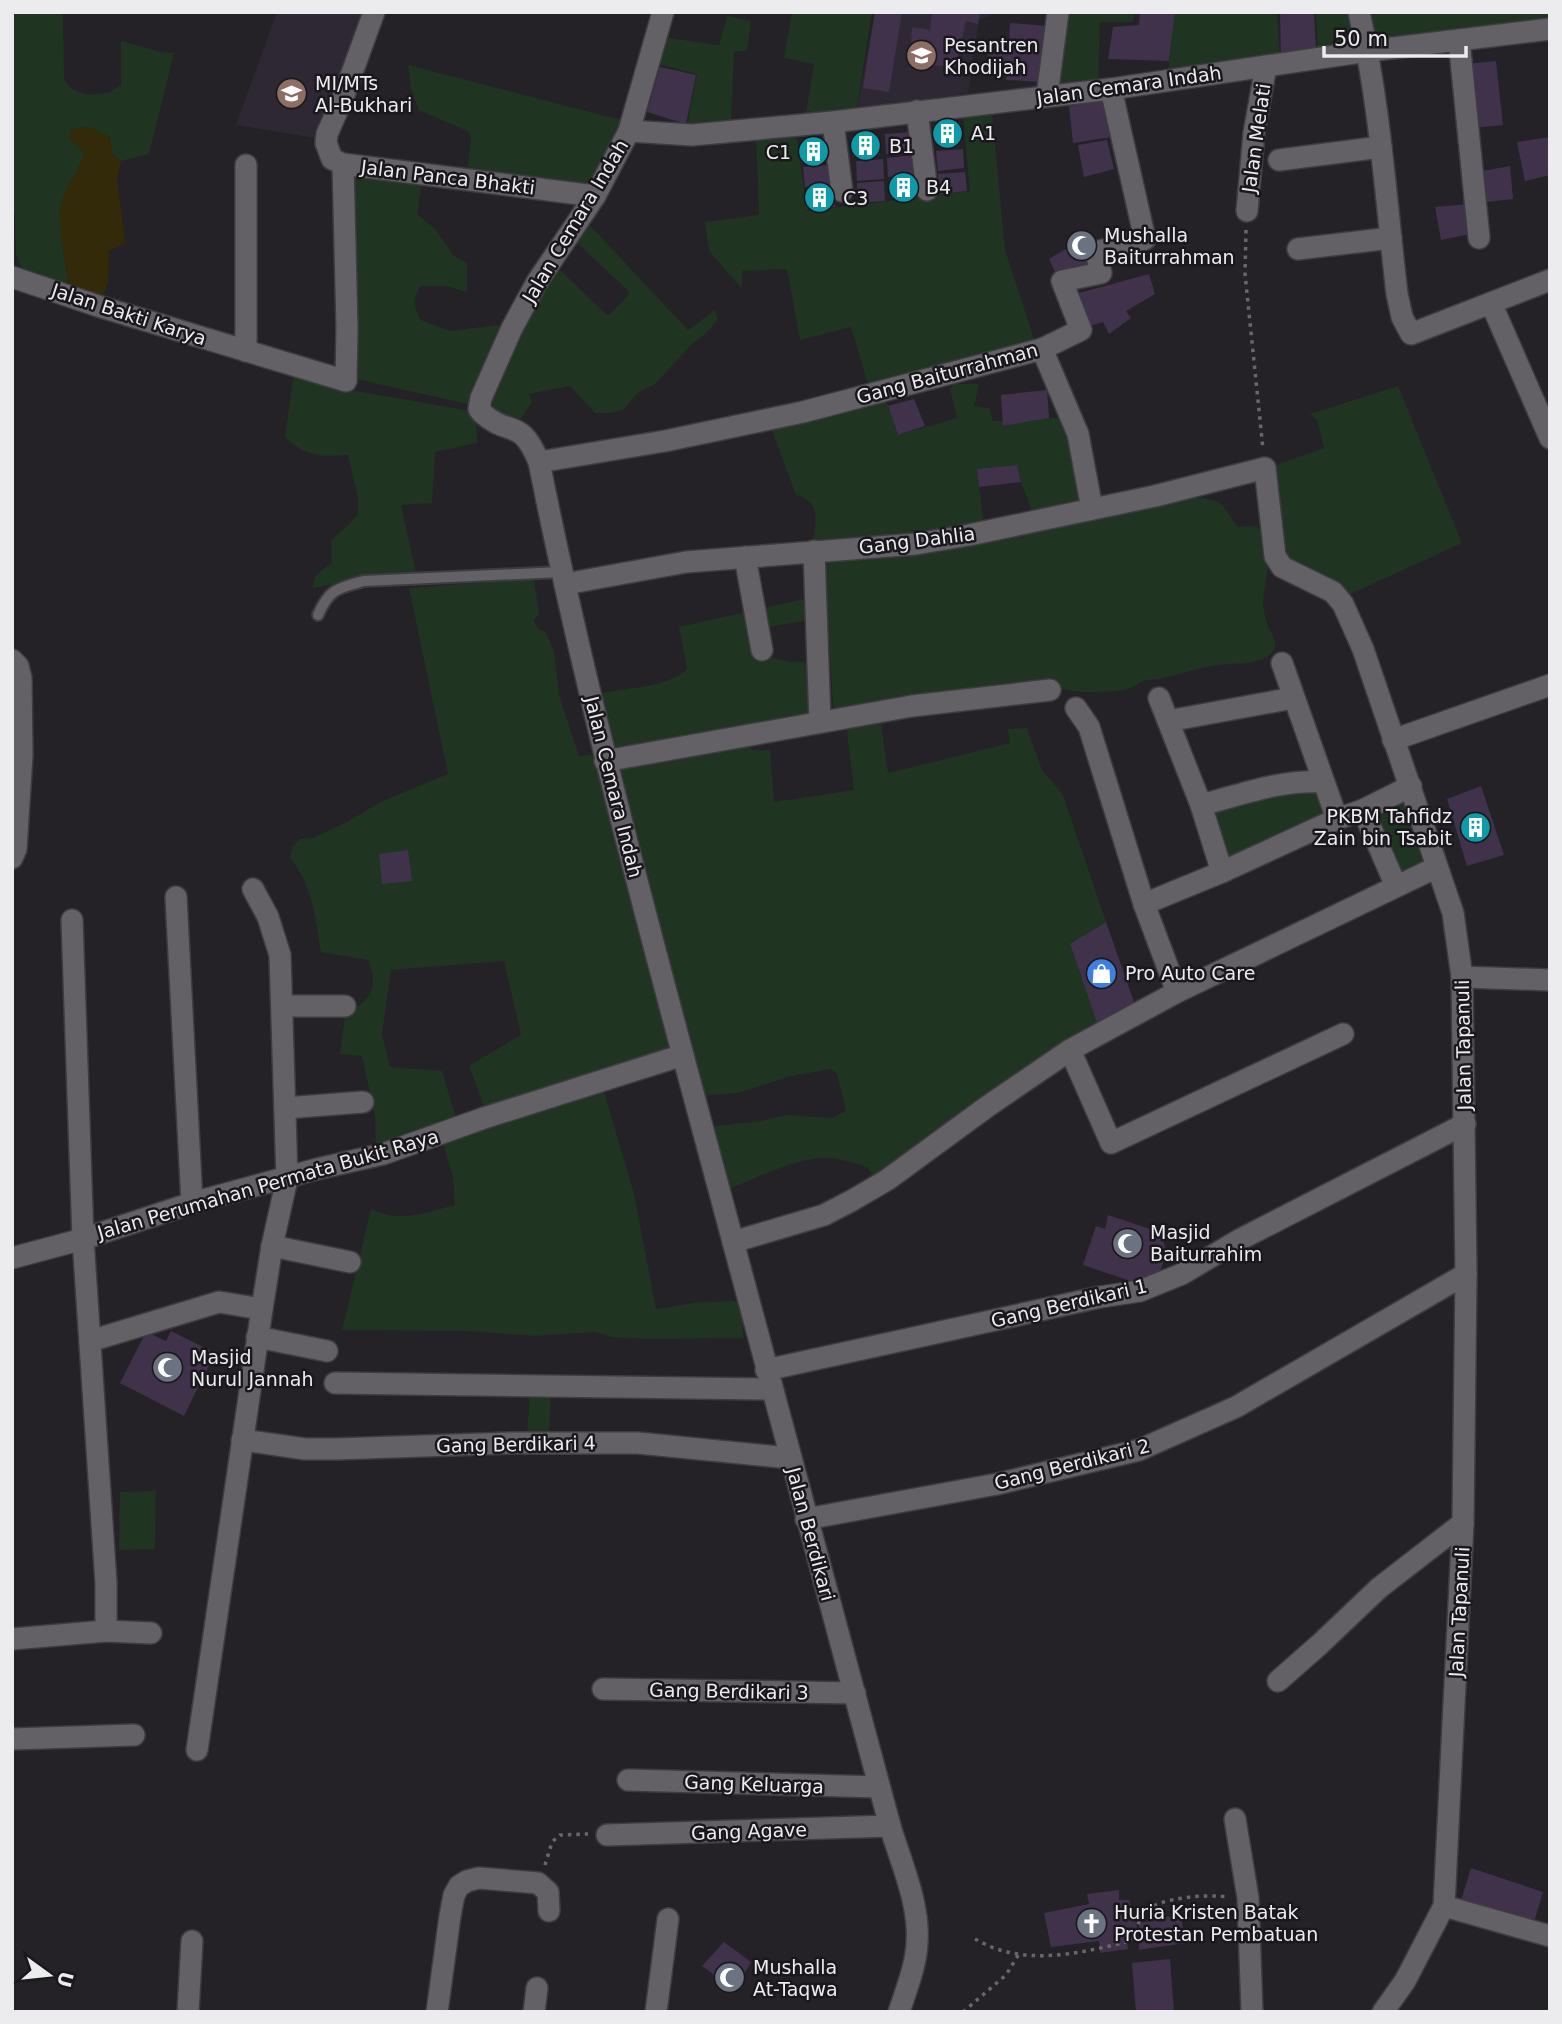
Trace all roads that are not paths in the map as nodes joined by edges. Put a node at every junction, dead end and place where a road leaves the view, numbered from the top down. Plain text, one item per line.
1 (374, 12) edge
2 (663, 12) edge
3 (1058, 12) edge
4 (1359, 12) edge
5 (1550, 29) edge
6 (1459, 40) junction
7 (1368, 51) junction
8 (1266, 66) junction
9 (1111, 89) junction
10 (1047, 96) junction
11 (917, 111) junction
12 (833, 121) junction
13 (629, 131) junction
14 (1381, 148) junction
15 (1279, 160) dead end
16 (343, 164) junction
17 (246, 165) dead end
18 (927, 190) dead end
19 (842, 191) dead end
20 (595, 196) junction
21 (1247, 211) road end
22 (1391, 238) junction
23 (1479, 238) dead end
24 (1298, 249) dead end
25 (12, 276) edge
26 (1550, 280) edge
27 (1491, 303) junction
28 (1042, 349) junction
29 (246, 351) junction
30 (1550, 438) edge
31 (538, 462) junction
32 (1265, 468) joint
33 (1093, 509) junction
34 (814, 551) junction
35 (745, 557) junction
36 (563, 578) junction
37 (318, 615) dead end
38 (762, 650) dead end
39 (12, 660) edge
40 (1282, 663) dead end
41 (1550, 685) edge
42 (1050, 690) dead end
43 (1159, 698) dead end
44 (1293, 698) junction
45 (1076, 709) dead end
46 (820, 722) junction
47 (1168, 722) junction
48 (1394, 740) junction
49 (605, 761) junction
50 (1322, 782) junction
51 (1410, 786) junction
52 (1202, 805) junction
53 (1363, 810) junction
54 (1337, 820) junction
55 (12, 858) edge
56 (1437, 867) junction
57 (1222, 872) junction
58 (1396, 886) junction
59 (253, 888) dead end
60 (176, 897) dead end
61 (1144, 904) junction
62 (72, 920) dead end
63 (1462, 977) junction
64 (1550, 979) edge
65 (1177, 992) junction
66 (282, 1006) junction
67 (345, 1006) dead end
68 (1343, 1034) dead end
69 (1070, 1050) junction
70 (683, 1055) junction
71 (363, 1102) dead end
72 (285, 1108) junction
73 (1465, 1124) junction
74 (287, 1179) junction
75 (192, 1203) junction
76 (83, 1239) junction
77 (733, 1242) junction
78 (272, 1246) junction
79 (12, 1258) edge
80 (350, 1262) dead end
81 (1466, 1274) junction
82 (262, 1309) junction
83 (257, 1337) junction
84 (90, 1341) junction
85 (327, 1352) dead end
86 (768, 1380) junction
87 (335, 1383) dead end
88 (242, 1440) junction
89 (790, 1458) junction
90 (806, 1519) junction
91 (1463, 1523) junction
92 (107, 1631) junction
93 (151, 1633) dead end
94 (12, 1639) edge
95 (1278, 1681) dead end
96 (603, 1689) dead end
97 (855, 1693) junction
98 (134, 1735) dead end
99 (12, 1739) edge
100 (197, 1750) dead end
101 (628, 1780) dead end
102 (880, 1787) junction
103 (1235, 1819) dead end
104 (890, 1826) junction
105 (607, 1835) road end
106 (1444, 1906) junction
107 (549, 1911) dead end
108 (668, 1919) dead end
109 (1550, 1936) edge
110 (192, 1941) dead end
111 (537, 1988) dead end
112 (188, 2012) edge
113 (437, 2012) edge
114 (534, 2012) edge
115 (656, 2012) edge
116 (900, 2012) edge
117 (1252, 2012) edge
118 (1383, 2012) edge

1 - 16 street, Jalan Panca Bhakti
2 - 13 street
3 - 10 street
4 - 7 street
5 - 6 street, Jalan Cemara Indah
6 - 7 street, Jalan Cemara Indah
6 - 23 street
7 - 8 street, Jalan Cemara Indah
7 - 14 street
8 - 9 street, Jalan Cemara Indah
8 - 21 street, Jalan Melati
9 - 10 street, Jalan Cemara Indah
9 - 28 street, Gang Baiturrahman
10 - 11 street, Jalan Cemara Indah
11 - 12 street, Jalan Cemara Indah
11 - 18 street
12 - 13 street, Jalan Cemara Indah
12 - 19 street
13 - 20 street, Jalan Cemara Indah
14 - 15 street
14 - 22 street
16 - 20 street, Jalan Panca Bhakti
16 - 29 street, Jalan Bakti Karya
17 - 29 street
20 - 31 street, Jalan Cemara Indah
22 - 24 street
22 - 27 street
25 - 29 street, Jalan Bakti Karya
26 - 27 street
27 - 30 street
28 - 31 street, Gang Baiturrahman
28 - 33 street
31 - 36 street, Jalan Cemara Indah
32 - 33 street, Gang Dahlia
32 - 48 street, Jalan Tapanuli
33 - 34 street, Gang Dahlia
34 - 35 street, Gang Dahlia
34 - 46 street
35 - 36 street, Gang Dahlia
35 - 38 street
36 - 37 lane
36 - 49 street, Jalan Cemara Indah
39 - 55 street
40 - 44 street
41 - 48 street
42 - 46 street
43 - 47 street
44 - 47 street
44 - 50 street
45 - 61 street
46 - 49 street
47 - 52 street
48 - 51 street, Jalan Tapanuli
49 - 70 street, Jalan Cemara Indah
50 - 52 street
50 - 54 street
51 - 53 street
51 - 56 street, Jalan Tapanuli
52 - 57 street
53 - 54 street
53 - 58 street
54 - 57 street
56 - 58 street
56 - 63 street, Jalan Tapanuli
57 - 61 street
58 - 65 street
59 - 66 street
60 - 75 street
61 - 65 street
62 - 76 street
63 - 64 street
63 - 73 street, Jalan Tapanuli
65 - 69 street
66 - 67 street
66 - 72 street
68 - 69 street
69 - 77 street
70 - 74 street, Jalan Perumahan Permata Bukit Raya
70 - 77 street, Jalan Berdikari
71 - 72 street
72 - 74 street
73 - 81 street, Jalan Tapanuli
73 - 86 street, Gang Berdikari 1
74 - 75 street, Jalan Perumahan Permata Bukit Raya
74 - 78 street
75 - 76 street, Jalan Perumahan Permata Bukit Raya
76 - 79 street, Jalan Perumahan Permata Bukit Raya
76 - 84 street
77 - 86 street, Jalan Berdikari
78 - 80 street
78 - 82 street
81 - 90 street, Gang Berdikari 2
81 - 91 street, Jalan Tapanuli
82 - 83 street
82 - 84 street
83 - 85 street
83 - 88 street
84 - 92 street
86 - 87 street, Gang Berdikari 1
86 - 89 street, Jalan Berdikari
88 - 89 street, Gang Berdikari 4
88 - 100 street
89 - 90 street, Jalan Berdikari
90 - 97 street, Jalan Berdikari
91 - 95 street
91 - 106 street, Jalan Tapanuli
92 - 93 street
92 - 94 street
96 - 97 street, Gang Berdikari 3
97 - 102 street, Jalan Berdikari
98 - 99 street
101 - 102 street, Gang Keluarga
102 - 104 street, Jalan Berdikari
103 - 117 street
104 - 105 street, Gang Agave
104 - 116 street, Jalan Berdikari
106 - 109 street
106 - 118 street, Jalan Tapanuli
107 - 113 street
108 - 115 street
110 - 112 street
111 - 114 street

